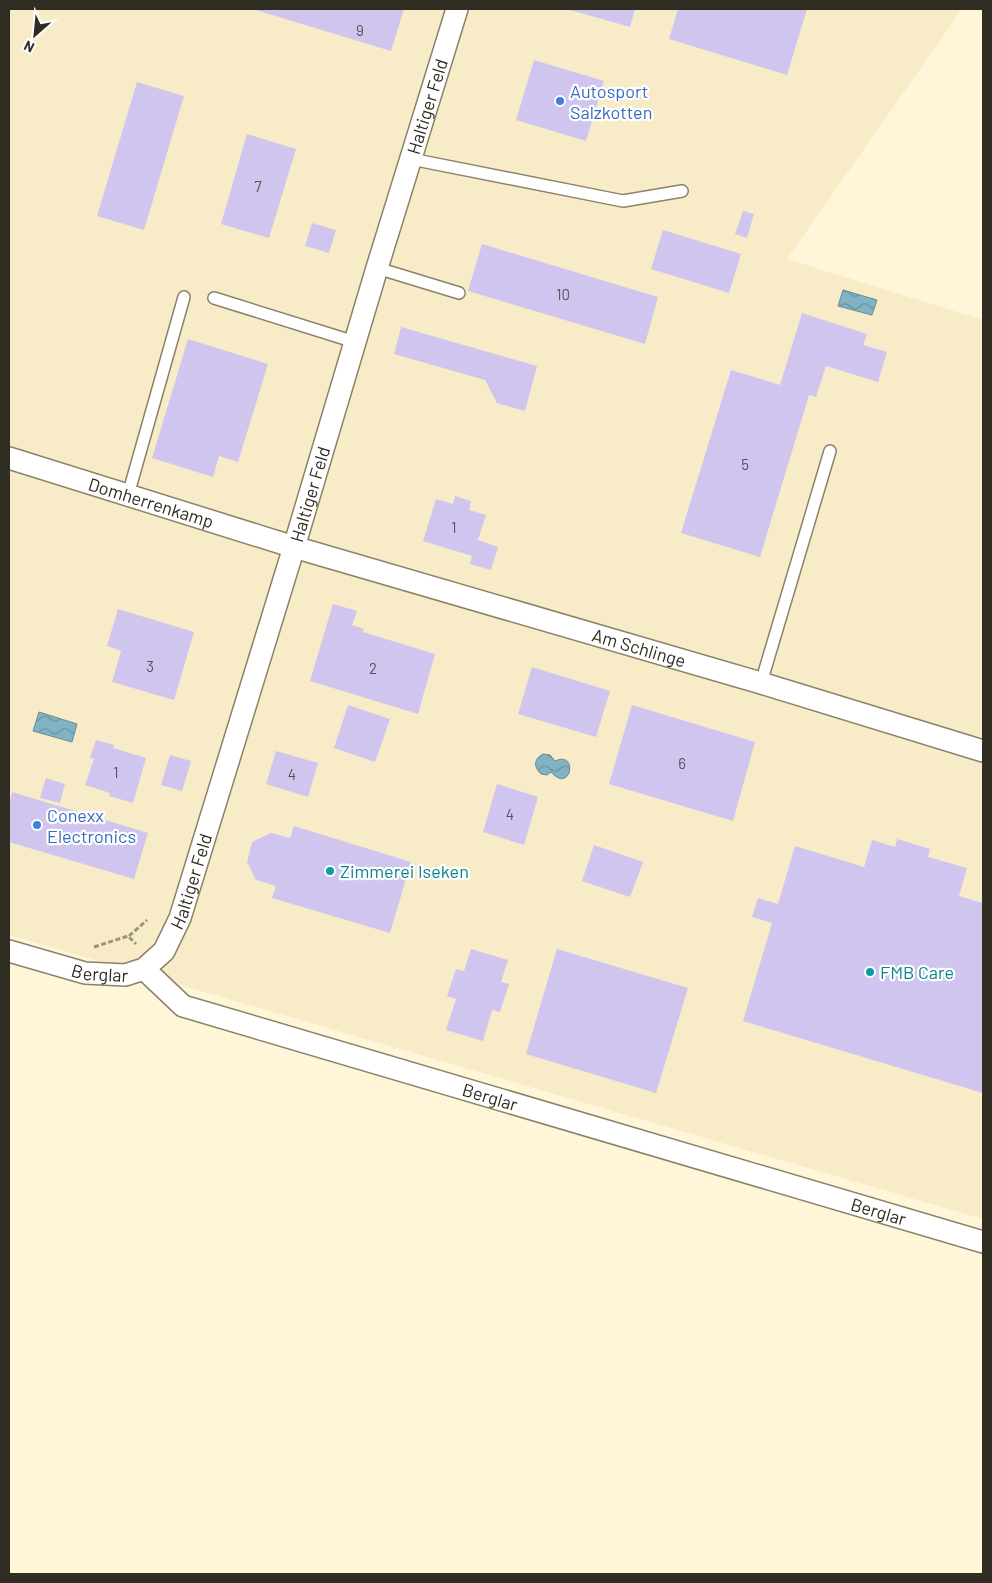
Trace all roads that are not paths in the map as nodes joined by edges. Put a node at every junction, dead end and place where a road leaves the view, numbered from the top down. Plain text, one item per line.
1 (457, 9) edge
2 (411, 159) junction
3 (682, 190) dead end
4 (377, 268) junction
5 (459, 293) dead end
6 (184, 297) dead end
7 (214, 298) dead end
8 (356, 342) junction
9 (830, 451) dead end
10 (9, 458) edge
11 (128, 496) junction
12 (294, 547) junction
13 (761, 683) junction
14 (983, 751) edge
15 (9, 951) edge
16 (144, 969) junction
17 (983, 1242) edge

1 - 2 street, Haltiger Feld
2 - 3 lane
2 - 4 street, Haltiger Feld
4 - 5 lane
4 - 8 street, Haltiger Feld
6 - 11 lane
7 - 8 lane
8 - 12 street, Haltiger Feld
9 - 13 lane
10 - 11 street, Domherrenkamp
11 - 12 street, Domherrenkamp
12 - 13 street, Am Schlinge
12 - 16 street, Haltiger Feld
13 - 14 street, Am Schlinge
15 - 16 street, Berglar
16 - 17 street, Berglar

